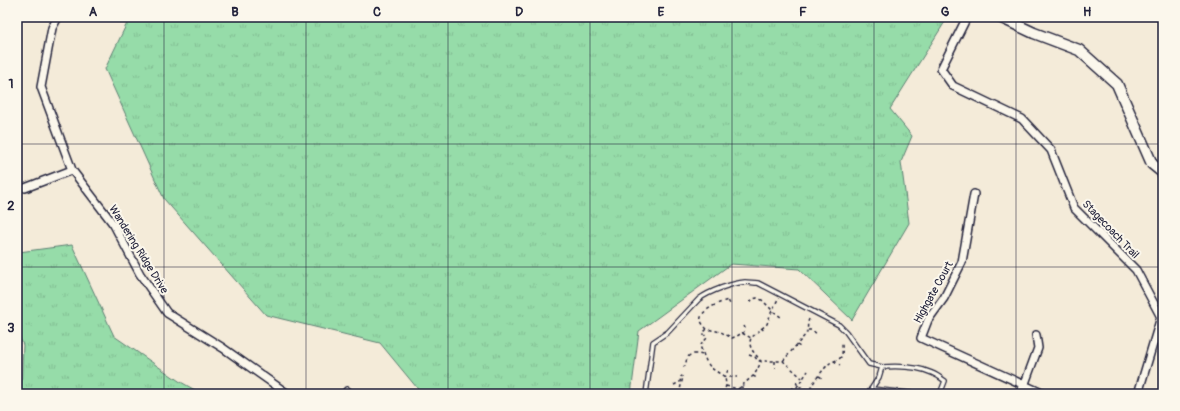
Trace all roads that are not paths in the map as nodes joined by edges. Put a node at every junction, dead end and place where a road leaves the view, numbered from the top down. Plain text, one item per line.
1 (58, 17) edge
2 (967, 17) edge
3 (1000, 17) edge
4 (72, 170) junction
5 (1163, 173) edge
6 (25, 188) dead end
7 (974, 194) dead end
8 (1036, 335) dead end
9 (882, 367) junction
10 (1024, 386) junction
11 (871, 389) junction
12 (288, 394) edge
13 (646, 394) edge
14 (868, 394) edge
15 (917, 394) edge
16 (940, 394) edge
17 (1019, 394) edge
18 (1044, 394) edge
19 (1138, 394) edge

1 - 4 street, Wandering Ridge Drive
2 - 19 street, Stagecoach Trail
3 - 5 street
4 - 6 street
4 - 12 street, Wandering Ridge Drive
7 - 10 street, Highgate Court
8 - 10 street
9 - 11 lane
9 - 13 lane
9 - 16 lane
10 - 17 street
10 - 18 street, Highgate Court
11 - 14 lane
11 - 15 lane

